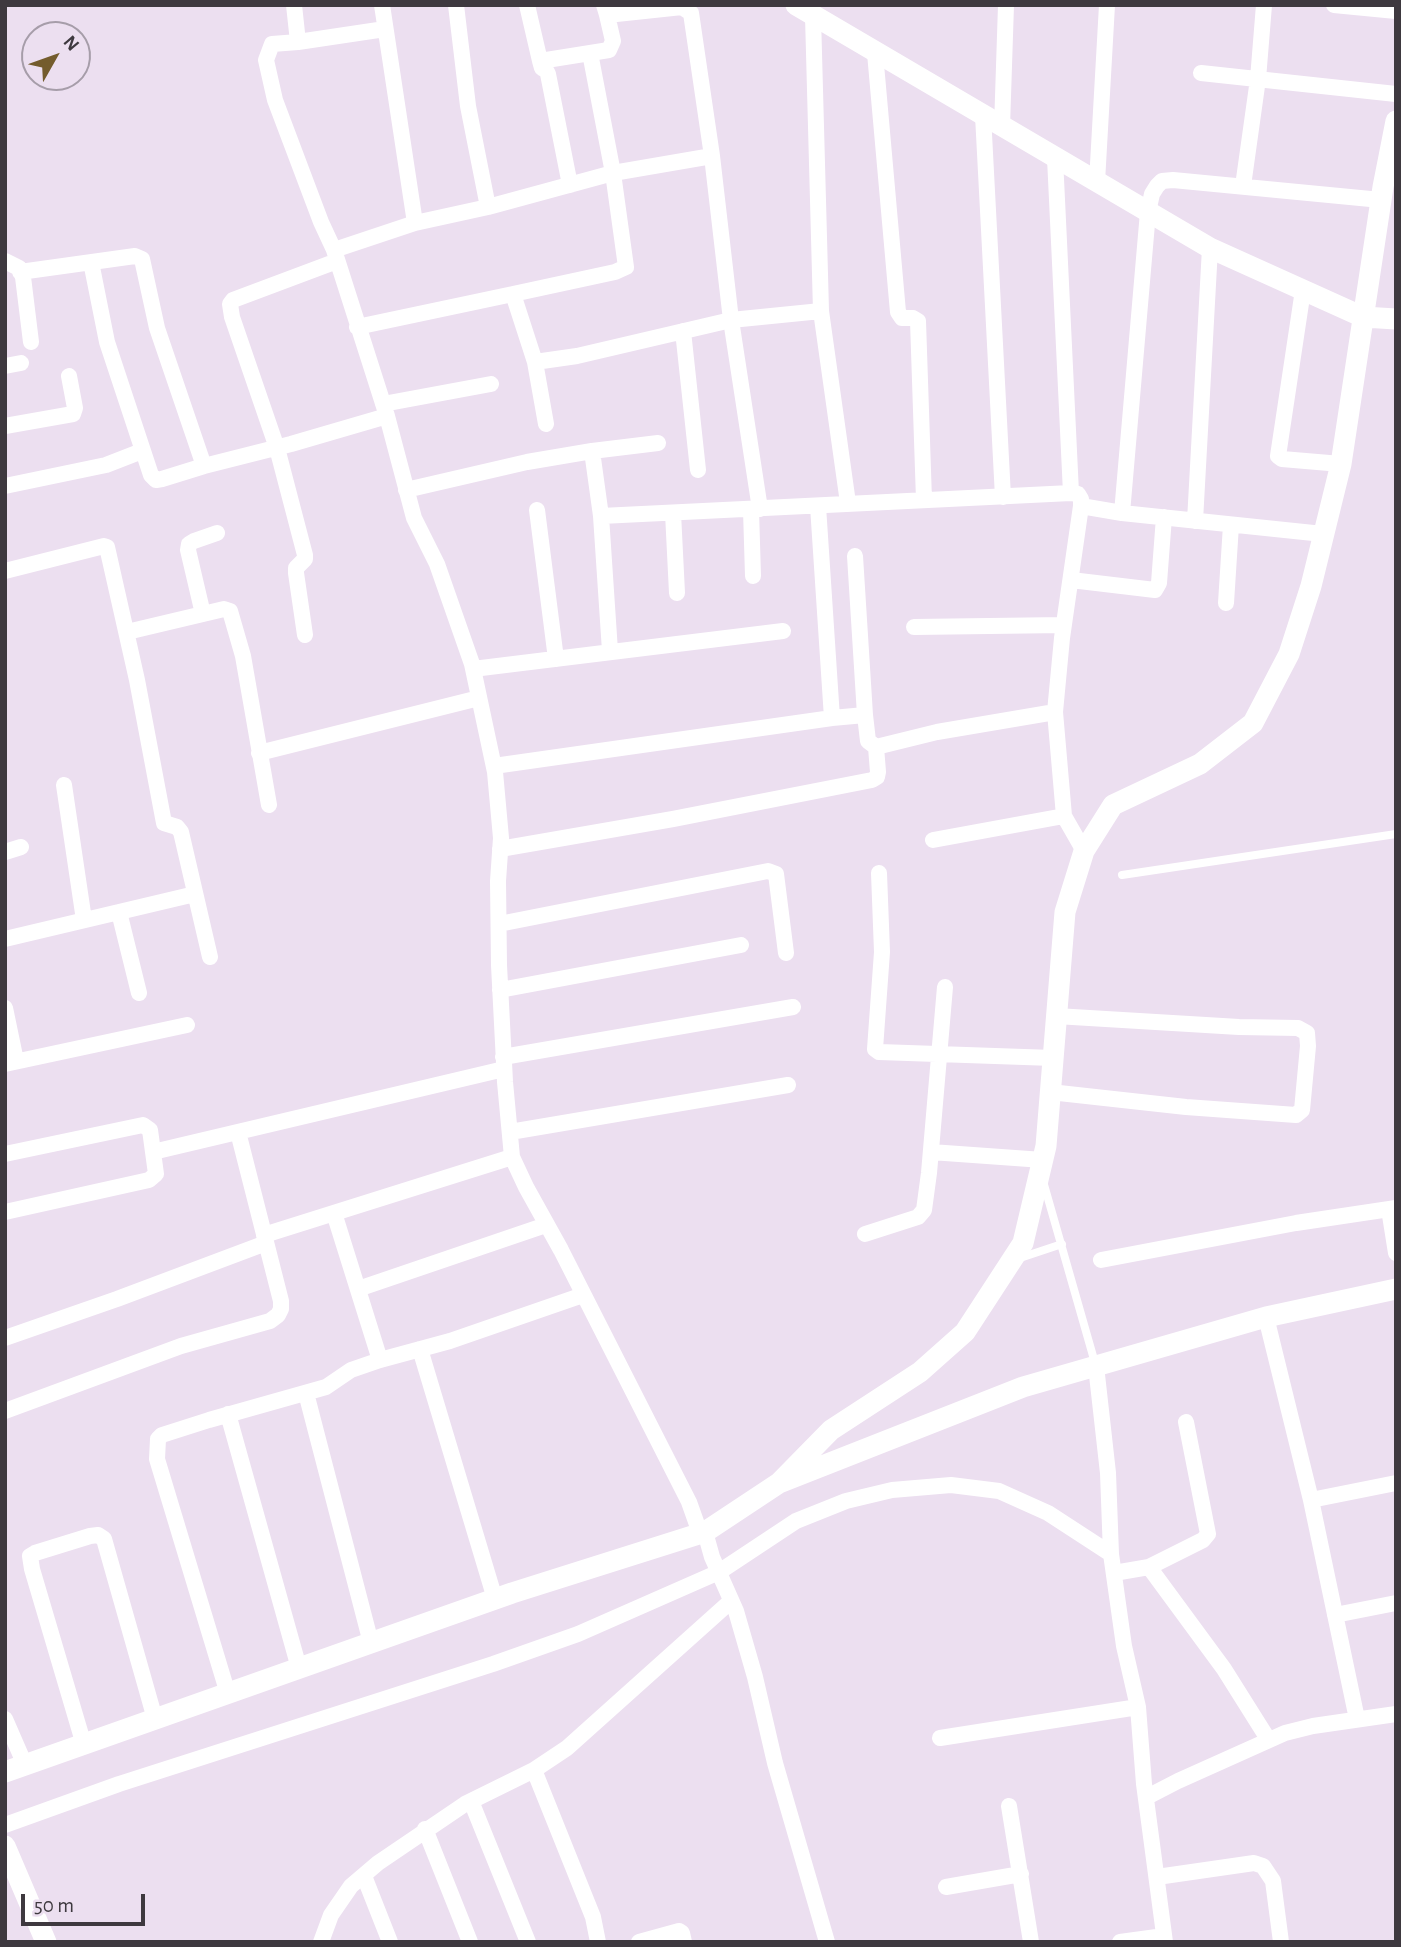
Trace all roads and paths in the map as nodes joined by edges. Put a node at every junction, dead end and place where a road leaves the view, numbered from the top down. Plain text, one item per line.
1 (294, 5) edge
2 (382, 5) edge
3 (456, 5) edge
4 (527, 5) edge
5 (1006, 5) edge
6 (1107, 5) edge
7 (1264, 5) edge
8 (1334, 5) edge
9 (606, 10) edge
10 (805, 11) edge
11 (1396, 11) edge
12 (385, 29) junction
13 (298, 42) junction
14 (875, 52) junction
15 (590, 53) junction
16 (540, 61) junction
17 (1201, 73) dead end
18 (1258, 79) junction
19 (1396, 94) edge
20 (983, 115) junction
21 (1396, 121) edge
22 (1002, 127) junction
23 (712, 156) junction
24 (1055, 158) junction
25 (613, 173) junction
26 (1097, 182) junction
27 (570, 185) junction
28 (1243, 186) junction
29 (1381, 200) junction
30 (488, 207) junction
31 (1148, 212) junction
32 (415, 223) junction
33 (1210, 248) junction
34 (336, 255) junction
35 (5, 261) edge
36 (90, 262) junction
37 (20, 272) junction
38 (1303, 290) junction
39 (513, 294) junction
40 (821, 311) junction
41 (1363, 317) junction
42 (1396, 319) edge
43 (731, 320) junction
44 (358, 327) junction
45 (683, 331) junction
46 (31, 342) dead end
47 (535, 362) junction
48 (69, 376) dead end
49 (491, 384) dead end
50 (385, 410) junction
51 (546, 424) dead end
52 (5, 426) edge
53 (658, 443) dead end
54 (277, 448) junction
55 (142, 451) junction
56 (592, 451) junction
57 (1341, 464) junction
58 (204, 466) junction
59 (698, 470) dead end
60 (5, 486) edge
61 (406, 490) junction
62 (1003, 497) junction
63 (1076, 499) junction
64 (924, 500) junction
65 (848, 503) junction
66 (818, 506) junction
67 (755, 509) junction
68 (537, 510) dead end
69 (673, 513) junction
70 (1122, 513) junction
71 (601, 516) junction
72 (1164, 517) junction
73 (1195, 521) junction
74 (1231, 525) junction
75 (218, 533) dead end
76 (1323, 534) junction
77 (855, 556) dead end
78 (5, 571) edge
79 (753, 576) dead end
80 (1071, 580) junction
81 (677, 593) dead end
82 (1226, 603) dead end
83 (203, 614) junction
84 (1064, 625) junction
85 (914, 627) dead end
86 (783, 631) dead end
87 (127, 632) junction
88 (305, 635) dead end
89 (610, 651) junction
90 (556, 659) junction
91 (473, 669) junction
92 (479, 698) junction
93 (1055, 712) junction
94 (865, 715) junction
95 (832, 718) junction
96 (876, 747) junction
97 (260, 753) junction
98 (494, 766) junction
99 (64, 785) dead end
100 (269, 805) dead end
101 (1064, 816) junction
102 (1396, 834) edge
103 (933, 840) dead end
104 (500, 849) junction
105 (1084, 851) junction
106 (879, 873) dead end
107 (1122, 875) dead end
108 (195, 894) junction
109 (119, 912) junction
110 (84, 920) junction
111 (499, 924) junction
112 (5, 940) edge
113 (741, 946) dead end
114 (786, 953) dead end
115 (210, 957) dead end
116 (945, 987) dead end
117 (500, 990) junction
118 (139, 993) dead end
119 (793, 1007) dead end
120 (5, 1008) edge
121 (1056, 1016) junction
122 (187, 1025) dead end
123 (941, 1053) junction
124 (1053, 1058) junction
125 (10, 1062) edge
126 (504, 1063) junction
127 (788, 1085) dead end
128 (1050, 1092) junction
129 (238, 1132) junction
130 (510, 1132) junction
131 (153, 1152) junction
132 (931, 1152) junction
133 (5, 1154) edge
134 (512, 1157) junction
135 (1042, 1166) junction
136 (1393, 1208) edge
137 (5, 1212) edge
138 (334, 1213) junction
139 (546, 1225) junction
140 (865, 1234) dead end
141 (265, 1239) junction
142 (1062, 1244) junction
143 (1396, 1253) edge
144 (1101, 1260) dead end
145 (1011, 1261) junction
146 (358, 1289) junction
147 (1396, 1289) edge
148 (583, 1295) junction
149 (1266, 1317) junction
150 (5, 1338) edge
151 (420, 1349) junction
152 (380, 1360) junction
153 (1096, 1366) junction
154 (306, 1393) junction
155 (5, 1411) edge
156 (228, 1414) junction
157 (1186, 1422) dead end
158 (779, 1483) junction
159 (1396, 1483) edge
160 (1311, 1500) junction
161 (702, 1533) junction
162 (1111, 1554) junction
163 (1149, 1567) junction
164 (719, 1572) junction
165 (1114, 1573) junction
166 (495, 1600) junction
167 (731, 1601) junction
168 (1396, 1603) edge
169 (1335, 1615) junction
170 (371, 1643) junction
171 (299, 1668) junction
172 (228, 1694) junction
173 (1138, 1707) junction
174 (1396, 1714) edge
175 (5, 1719) edge
176 (155, 1719) junction
177 (1357, 1719) junction
178 (940, 1738) dead end
179 (1268, 1739) junction
180 (84, 1745) junction
181 (15, 1769) edge
182 (534, 1770) junction
183 (1147, 1797) junction
184 (471, 1801) junction
185 (1009, 1805) dead end
186 (5, 1825) edge
187 (425, 1829) junction
188 (5, 1846) edge
189 (1021, 1874) junction
190 (364, 1876) junction
191 (1157, 1877) junction
192 (946, 1887) dead end
193 (1165, 1939) edge
194 (46, 1942) edge
195 (321, 1942) edge
196 (390, 1942) edge
197 (470, 1942) edge
198 (528, 1942) edge
199 (598, 1942) edge
200 (639, 1942) edge
201 (684, 1942) edge
202 (827, 1942) edge
203 (1031, 1942) edge
204 (1120, 1942) edge
205 (1281, 1942) edge

1 - 13 street
2 - 12 street
3 - 30 street
4 - 16 street
5 - 22 street
6 - 26 street
7 - 18 street
8 - 11 street
9 - 15 street
9 - 23 street
10 - 14 street
10 - 40 street
12 - 13 street
12 - 32 street
13 - 34 street
14 - 20 street
14 - 64 street
15 - 16 street
15 - 25 street
16 - 27 street
17 - 18 street
18 - 19 street
18 - 28 street
20 - 22 street
20 - 62 street
21 - 29 street
22 - 24 street
23 - 25 street
23 - 43 street
24 - 26 street
24 - 63 street
25 - 27 street
25 - 39 street
26 - 31 street
27 - 30 street
28 - 29 street
28 - 31 street
29 - 41 street
30 - 32 street
31 - 33 street
31 - 70 street
32 - 34 street
33 - 38 street
33 - 73 street
34 - 44 street
34 - 54 street
35 - 37 street
36 - 37 street
36 - 55 street
36 - 58 street
37 - 46 street
38 - 41 street
38 - 57 street
39 - 44 street
39 - 47 street
40 - 43 street
40 - 65 street
41 - 42 street
41 - 57 street
43 - 45 street
43 - 67 street
44 - 50 street
45 - 47 street
45 - 59 street
47 - 51 street
48 - 52 street
49 - 50 street
50 - 54 street
50 - 61 street
53 - 56 street
54 - 58 street
54 - 88 street
55 - 58 street
55 - 60 street
56 - 61 street
56 - 71 street
57 - 76 street
61 - 91 street
62 - 63 street
62 - 64 street
63 - 70 street
63 - 80 street
64 - 65 street
65 - 66 street
66 - 67 street
66 - 95 street
67 - 69 street
67 - 79 street
68 - 90 street
69 - 71 street
69 - 81 street
70 - 72 street
71 - 89 street
72 - 73 street
72 - 80 street
73 - 74 street
74 - 76 street
74 - 82 street
75 - 83 street
76 - 105 street
77 - 94 street
78 - 87 street
80 - 84 street
83 - 87 street
83 - 97 street
84 - 85 street
84 - 93 street
86 - 89 street
87 - 108 street
89 - 90 street
90 - 91 street
91 - 92 street
92 - 97 street
92 - 98 street
93 - 96 street
93 - 101 street
94 - 95 street
94 - 96 street
95 - 98 street
96 - 104 street
97 - 100 street
98 - 104 street
99 - 110 street
101 - 103 street
101 - 105 street
102 - 107 lane
104 - 111 street
105 - 121 street
106 - 123 street
108 - 109 street
108 - 115 street
109 - 110 street
109 - 118 street
110 - 112 street
111 - 114 street
111 - 117 street
113 - 117 street
116 - 123 street
117 - 126 street
119 - 126 street
120 - 125 street
121 - 124 street
121 - 128 street
122 - 125 street
123 - 124 street
123 - 132 street
124 - 128 street
126 - 129 street
126 - 130 street
127 - 130 street
128 - 135 street
129 - 131 street
129 - 141 street
130 - 134 street
131 - 133 street
131 - 137 street
132 - 135 street
132 - 140 street
134 - 138 street
134 - 139 street
135 - 142 lane
135 - 145 street
136 - 143 street
136 - 144 street
138 - 141 street
138 - 146 street
139 - 146 street
139 - 148 street
141 - 150 street
141 - 155 street
142 - 145 lane
142 - 153 lane
145 - 158 street
146 - 152 street
147 - 149 street
148 - 151 street
148 - 161 street
149 - 153 street
149 - 160 street
151 - 152 street
151 - 166 street
152 - 154 street
153 - 158 street
153 - 162 street
154 - 156 street
154 - 170 street
156 - 171 street
156 - 172 street
157 - 163 street
158 - 161 street
159 - 160 street
160 - 169 street
161 - 164 street
161 - 166 street
162 - 164 street
162 - 165 street
163 - 165 street
163 - 179 street
164 - 167 street
164 - 186 street
165 - 173 street
166 - 170 street
167 - 182 street
167 - 202 street
168 - 169 street
169 - 177 street
170 - 171 street
171 - 172 street
172 - 176 street
173 - 178 street
173 - 183 street
174 - 177 street
175 - 181 street
176 - 180 street
176 - 180 street
177 - 179 street
179 - 183 street
180 - 181 street
182 - 184 street
182 - 199 street
183 - 191 street
184 - 187 street
184 - 198 street
185 - 189 street
187 - 190 street
187 - 197 street
188 - 194 street
189 - 192 street
189 - 203 street
190 - 195 street
190 - 196 street
191 - 193 street
191 - 205 street
193 - 204 street
200 - 201 street

